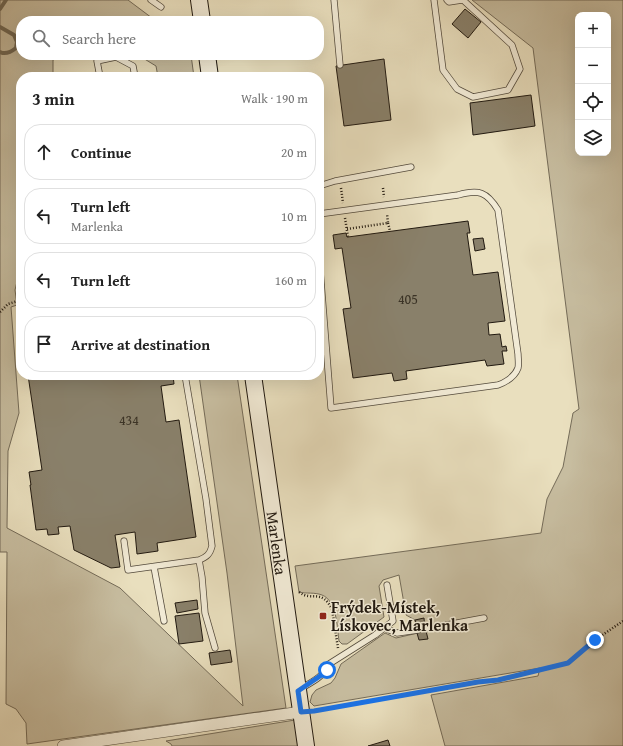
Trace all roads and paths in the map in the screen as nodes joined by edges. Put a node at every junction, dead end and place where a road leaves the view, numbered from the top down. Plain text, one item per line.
1 (151, 0) edge
2 (199, 0) edge
3 (334, 0) edge
4 (434, 0) edge
5 (447, 0) edge
6 (462, 0) edge
7 (161, 7) dead end
8 (201, 16) edge
9 (97, 60) edge
10 (122, 60) edge
11 (208, 60) edge
12 (340, 65) dead end
13 (99, 72) edge
14 (134, 72) edge
15 (209, 72) edge
16 (411, 167) dead end
17 (324, 184) edge
18 (324, 213) edge
19 (388, 223) dead end
20 (390, 231) dead end
21 (16, 302) edge
22 (0, 312) edge
23 (324, 319) edge
24 (186, 380) edge
25 (254, 380) edge
26 (124, 541) dead end
27 (199, 560) junction
28 (154, 567) junction
29 (387, 585) dead end
30 (297, 591) dead end
31 (484, 618) dead end
32 (164, 621) dead end
33 (623, 621) edge
34 (384, 628) junction
35 (425, 628) dead end
36 (418, 630) dead end
37 (337, 642) dead end
38 (215, 648) dead end
39 (298, 691) junction
40 (301, 712) junction
41 (63, 746) edge
42 (306, 746) edge

1 - 7 lane
2 - 8 main road
3 - 12 lane
4 - 6 lane
5 - 6 lane
9 - 13 lane
10 - 14 lane
11 - 15 main road
16 - 17 lane
18 - 23 lane
19 - 20 path
21 - 22 path
24 - 27 lane
25 - 39 main road, Marlenka
26 - 28 lane
27 - 28 lane
27 - 38 lane
28 - 32 lane
29 - 34 lane
30 - 37 path
31 - 35 lane
33 - 40 path
34 - 36 lane
34 - 39 lane
39 - 40 main road, Marlenka
40 - 41 street
40 - 42 main road, Marlenka

